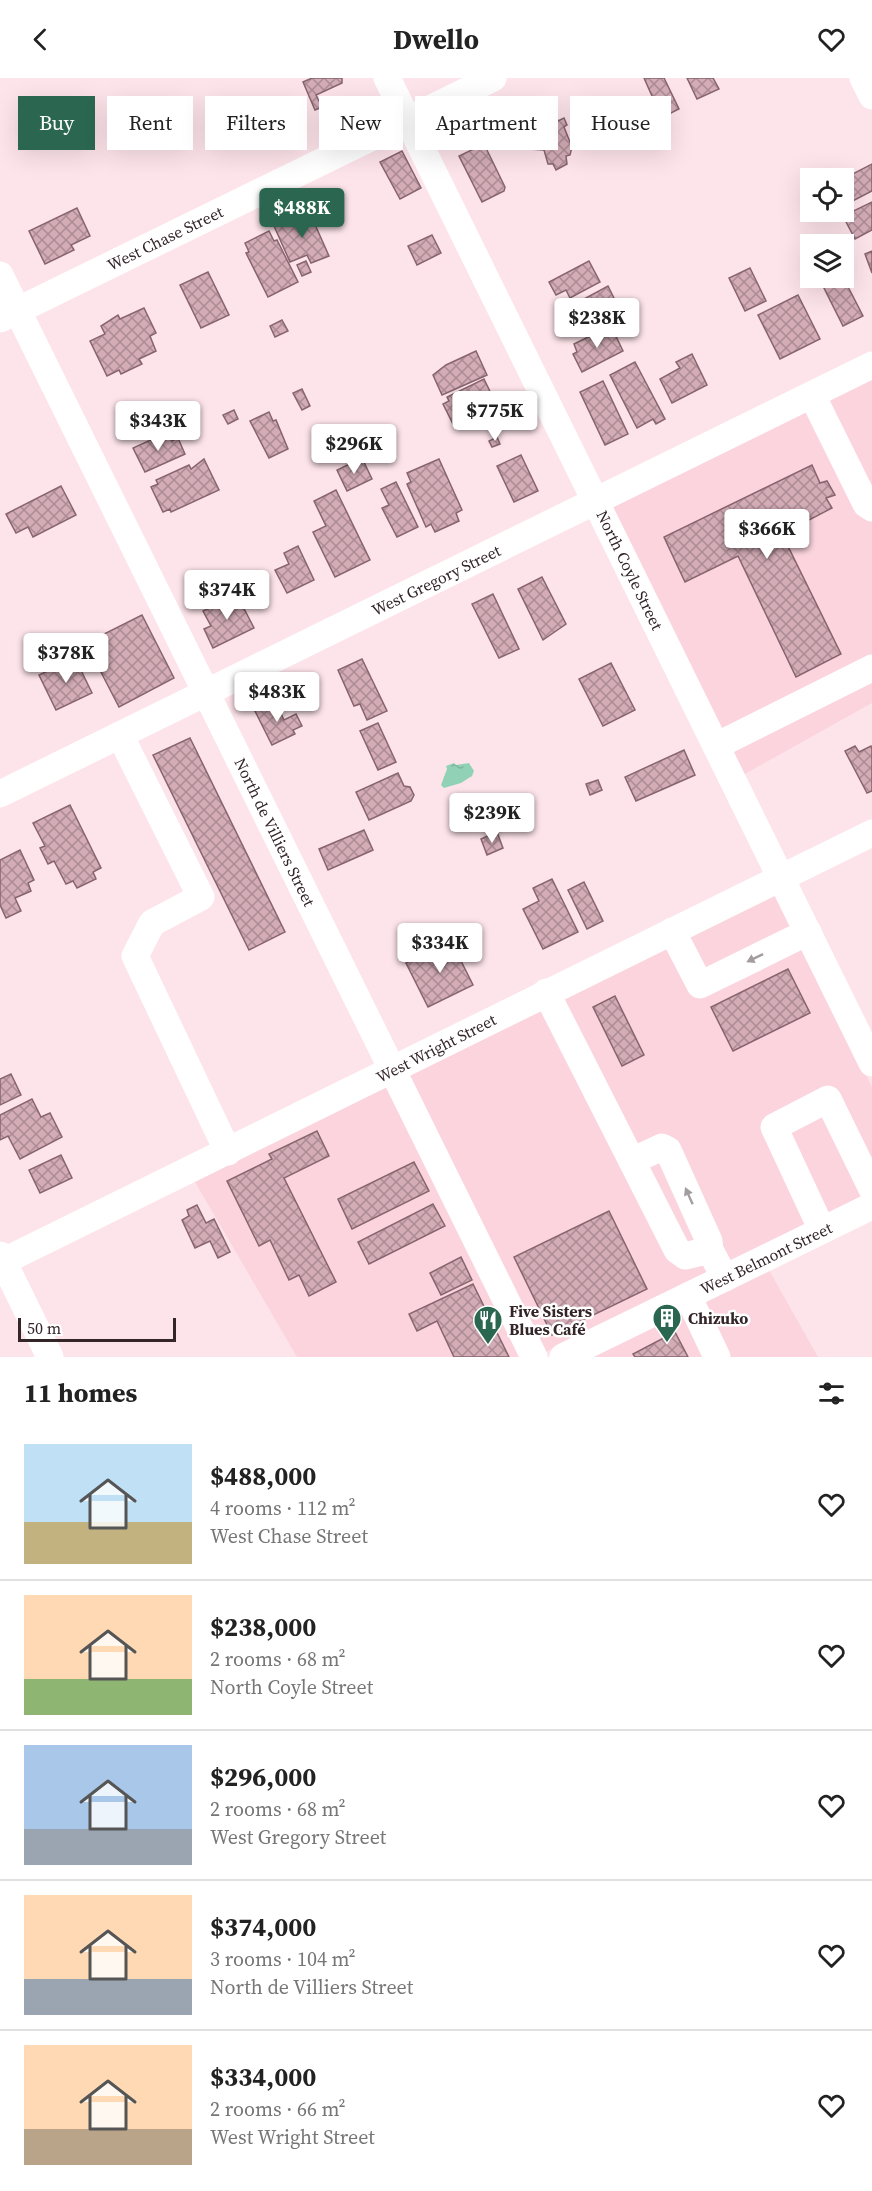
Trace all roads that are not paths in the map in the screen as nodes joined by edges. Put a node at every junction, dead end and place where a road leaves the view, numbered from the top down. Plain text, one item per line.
1 (387, 78) edge
2 (492, 78) edge
3 (863, 78) edge
4 (872, 96) edge
5 (407, 120) junction
6 (0, 275) edge
7 (9, 315) edge
8 (872, 365) edge
9 (812, 395) junction
10 (596, 501) junction
11 (872, 508) edge
12 (872, 668) edge
13 (207, 693) junction
14 (120, 735) junction
15 (716, 746) junction
16 (0, 794) edge
17 (872, 833) edge
18 (781, 878) junction
19 (672, 931) junction
20 (808, 932) junction
21 (546, 992) junction
22 (872, 1063) edge
23 (392, 1070) junction
24 (228, 1152) junction
25 (632, 1161) junction
26 (872, 1189) edge
27 (872, 1206) edge
28 (822, 1230) junction
29 (710, 1250) junction
30 (1, 1260) edge
31 (725, 1278) junction
32 (688, 1296) junction
33 (50, 1357) edge
34 (534, 1357) edge
35 (563, 1357) edge
36 (717, 1357) edge

1 - 5 street, North Coyle Street
2 - 5 street, West Chase Street
3 - 4 street
5 - 7 street, West Chase Street
5 - 10 street, North Coyle Street
6 - 7 street, North de Villiers Street
7 - 13 street, North de Villiers Street
8 - 9 street, West Gregory Street
9 - 10 street, West Gregory Street
9 - 11 street
10 - 13 street, West Gregory Street
10 - 15 street, North Coyle Street
12 - 15 street
13 - 14 street, West Gregory Street
13 - 23 street, North de Villiers Street
14 - 16 street, West Gregory Street
14 - 24 street
15 - 18 street, North Coyle Street
17 - 18 street, West Wright Street
18 - 19 street, West Wright Street
18 - 20 street, North Coyle Street
20 -> 19 street
19 - 21 street, West Wright Street
20 - 22 street, North Coyle Street
21 - 23 street, West Wright Street
21 - 25 street
23 - 24 street, West Wright Street
23 - 34 street, North de Villiers Street
24 - 30 street, West Wright Street
25 - 29 street
29 -> 25 street
26 - 28 street
27 - 28 street, West Belmont Street
28 - 31 street, West Belmont Street
29 - 31 street
30 - 33 street
31 - 32 street, West Belmont Street
32 - 35 street, West Belmont Street
32 - 36 street

